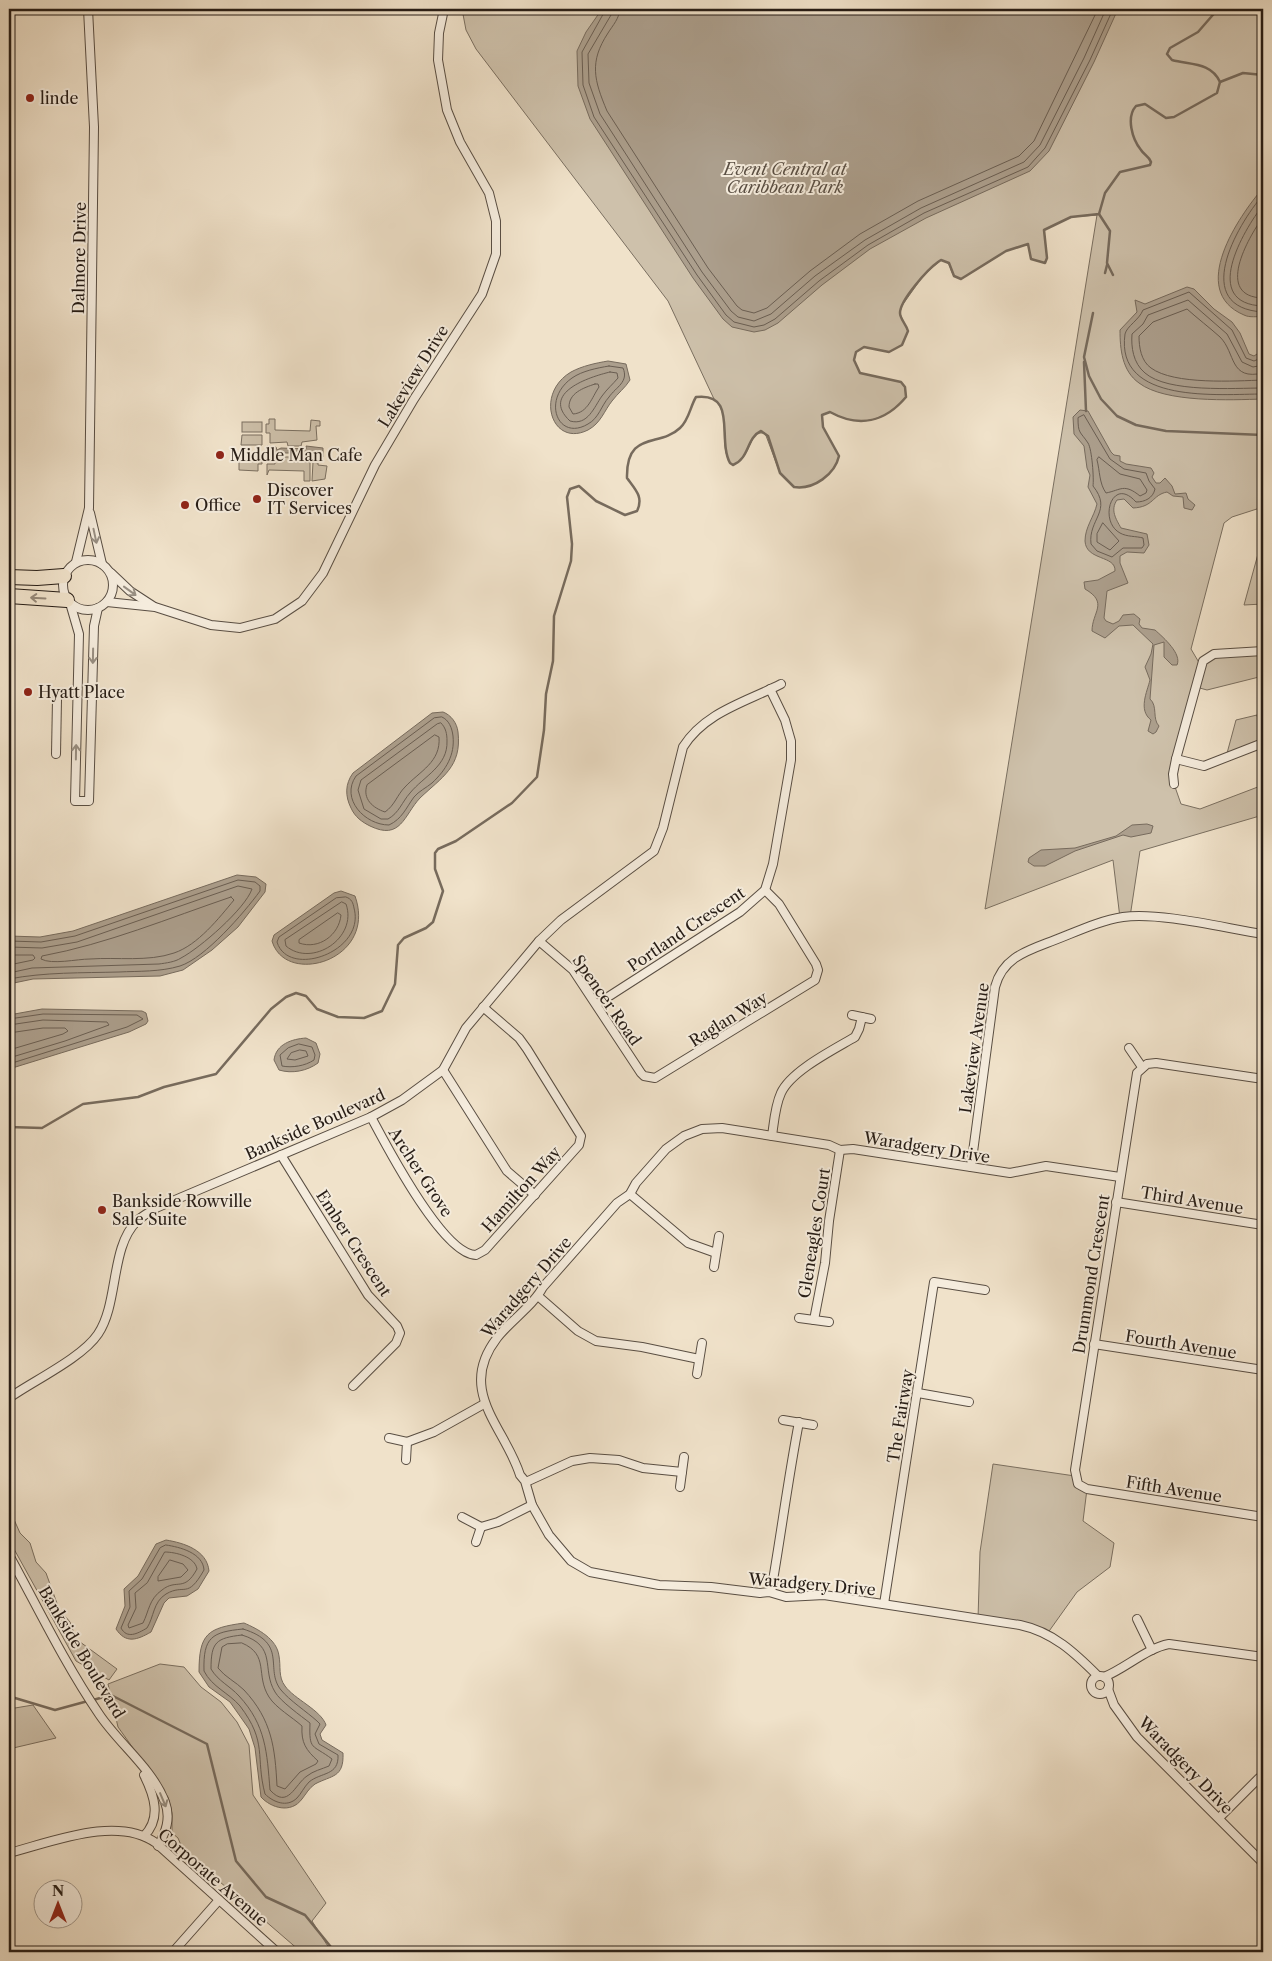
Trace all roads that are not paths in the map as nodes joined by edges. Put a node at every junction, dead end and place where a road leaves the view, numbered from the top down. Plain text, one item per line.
1 (88, 9) edge
2 (444, 9) edge
3 (89, 508) junction
4 (76, 562) junction
5 (102, 564) junction
6 (109, 570) junction
7 (64, 576) junction
8 (9, 577) edge
9 (9, 596) edge
10 (69, 601) junction
11 (107, 602) junction
12 (155, 607) junction
13 (98, 608) junction
14 (1263, 651) edge
15 (780, 684) dead end
16 (770, 689) junction
17 (57, 699) dead end
18 (77, 734) junction
19 (91, 734) junction
20 (1263, 743) edge
21 (56, 754) dead end
22 (1176, 759) junction
23 (1174, 784) dead end
24 (765, 890) junction
25 (1263, 934) edge
26 (539, 941) junction
27 (597, 1004) junction
28 (483, 1007) junction
29 (852, 1015) dead end
30 (862, 1017) junction
31 (872, 1018) dead end
32 (1129, 1048) dead end
33 (1142, 1067) junction
34 (443, 1070) junction
35 (650, 1078) joint
36 (1263, 1079) edge
37 (371, 1117) junction
38 (772, 1136) junction
39 (840, 1150) junction
40 (281, 1155) junction
41 (971, 1167) junction
42 (1120, 1177) junction
43 (630, 1194) junction
44 (535, 1195) junction
45 (1116, 1202) junction
46 (1263, 1225) edge
47 (719, 1236) dead end
48 (716, 1253) junction
49 (476, 1255) joint
50 (714, 1267) dead end
51 (985, 1290) dead end
52 (538, 1296) junction
53 (799, 1318) dead end
54 (814, 1320) junction
55 (829, 1322) dead end
56 (702, 1343) dead end
57 (1094, 1344) junction
58 (699, 1359) junction
59 (1263, 1370) edge
60 (698, 1374) dead end
61 (353, 1386) dead end
62 (918, 1393) junction
63 (9, 1398) edge
64 (970, 1402) dead end
65 (484, 1404) junction
66 (783, 1420) dead end
67 (799, 1422) junction
68 (813, 1424) dead end
69 (389, 1438) dead end
70 (407, 1442) junction
71 (684, 1457) dead end
72 (406, 1460) dead end
73 (682, 1472) junction
74 (526, 1482) junction
75 (1080, 1486) joint
76 (680, 1487) dead end
77 (532, 1505) junction
78 (462, 1517) dead end
79 (1263, 1517) edge
80 (481, 1527) junction
81 (476, 1542) dead end
82 (9, 1555) edge
83 (772, 1592) junction
84 (884, 1604) junction
85 (1137, 1619) dead end
86 (1152, 1650) junction
87 (1263, 1656) edge
88 (1084, 1662) junction
89 (1123, 1669) junction
90 (1101, 1676) junction
91 (1092, 1681) junction
92 (1108, 1687) junction
93 (1099, 1693) junction
94 (1114, 1705) junction
95 (137, 1760) junction
96 (1259, 1778) dead end
97 (1218, 1818) junction
98 (144, 1836) junction
99 (158, 1846) junction
100 (9, 1853) edge
101 (1263, 1863) edge
102 (220, 1900) junction
103 (173, 1952) edge
104 (277, 1952) edge

1 - 3 street, Dalmore Drive
2 - 12 street, Lakeview Drive
3 - 4 street, Dalmore Drive
3 -> 5 street, Dalmore Drive
4 - 5 street
4 - 7 street
5 - 6 street
6 - 11 street
6 -> 12 street, Lakeview Drive
7 - 8 highway
7 - 10 street
10 -> 9 highway
10 - 13 street
10 - 18 street
11 - 12 street, Lakeview Drive
11 - 13 street
13 -> 19 street
14 - 22 street
15 - 16 street, Bankside Boulevard
16 - 24 street, Portland Crescent
16 - 26 street, Bankside Boulevard
17 - 21 street
18 - 19 street
19 -> 18 street
20 - 22 street
22 - 23 street
24 - 27 street, Portland Crescent
24 - 35 street, Raglan Way
25 - 41 street, Lakeview Avenue
26 - 27 street, Spencer Road
26 - 28 street, Bankside Boulevard
27 - 35 street, Spencer Road
28 - 34 street, Bankside Boulevard
28 - 44 street, Hamilton Way
29 - 30 street
30 - 31 street
30 - 38 street
32 - 33 street
33 - 36 street
33 - 42 street, Drummond Crescent
34 - 37 street, Bankside Boulevard
34 - 44 street
37 - 40 street, Bankside Boulevard
37 - 49 street, Archer Grove
38 - 39 street, Waradgery Drive
38 - 43 street, Waradgery Drive
39 - 41 street, Waradgery Drive
39 - 54 street, Gleneagles Court
40 - 61 street, Ember Crescent
40 - 63 street, Bankside Boulevard
41 - 42 street, Waradgery Drive
42 - 45 street, Drummond Crescent
43 - 48 street
43 - 52 street, Waradgery Drive
44 - 49 street, Hamilton Way
45 - 46 street, Third Avenue
45 - 57 street, Drummond Crescent
47 - 48 street
48 - 50 street
51 - 62 street, The Fairway
52 - 58 street
52 - 65 street, Waradgery Drive
53 - 54 street, Gleneagles Court
54 - 55 street, Gleneagles Court
56 - 58 street
57 - 59 street, Fourth Avenue
57 - 75 street, Drummond Crescent
58 - 60 street
62 - 64 street
62 - 84 street, The Fairway
65 - 70 street
65 - 74 street, Waradgery Drive
66 - 67 street
67 - 68 street
67 - 83 street
69 - 70 street
70 - 72 street
71 - 73 street
73 - 74 street
73 - 76 street
74 - 77 street, Waradgery Drive
75 - 79 street, Fifth Avenue
77 - 80 street
77 - 83 street, Waradgery Drive
78 - 80 street
80 - 81 street
82 - 95 street, Bankside Boulevard
83 - 84 street, Waradgery Drive
84 - 88 street, Waradgery Drive
85 - 86 street
86 - 87 street
86 - 89 street
88 - 90 street, Waradgery Drive
88 - 91 street, Waradgery Drive
89 - 90 street
89 - 92 street
90 - 91 street
90 - 92 street, Waradgery Drive
91 - 93 street, Waradgery Drive
92 - 93 street
92 - 94 street, Waradgery Drive
93 - 94 street, Waradgery Drive
94 - 97 street, Waradgery Drive
95 - 98 street, Bankside Boulevard
95 -> 99 street, Bankside Boulevard
96 - 97 street
97 - 101 street, Waradgery Drive
98 - 99 street, Corporate Avenue
98 - 100 street, Corporate Avenue
99 - 102 street, Corporate Avenue
102 - 103 street
102 - 104 street, Corporate Avenue

